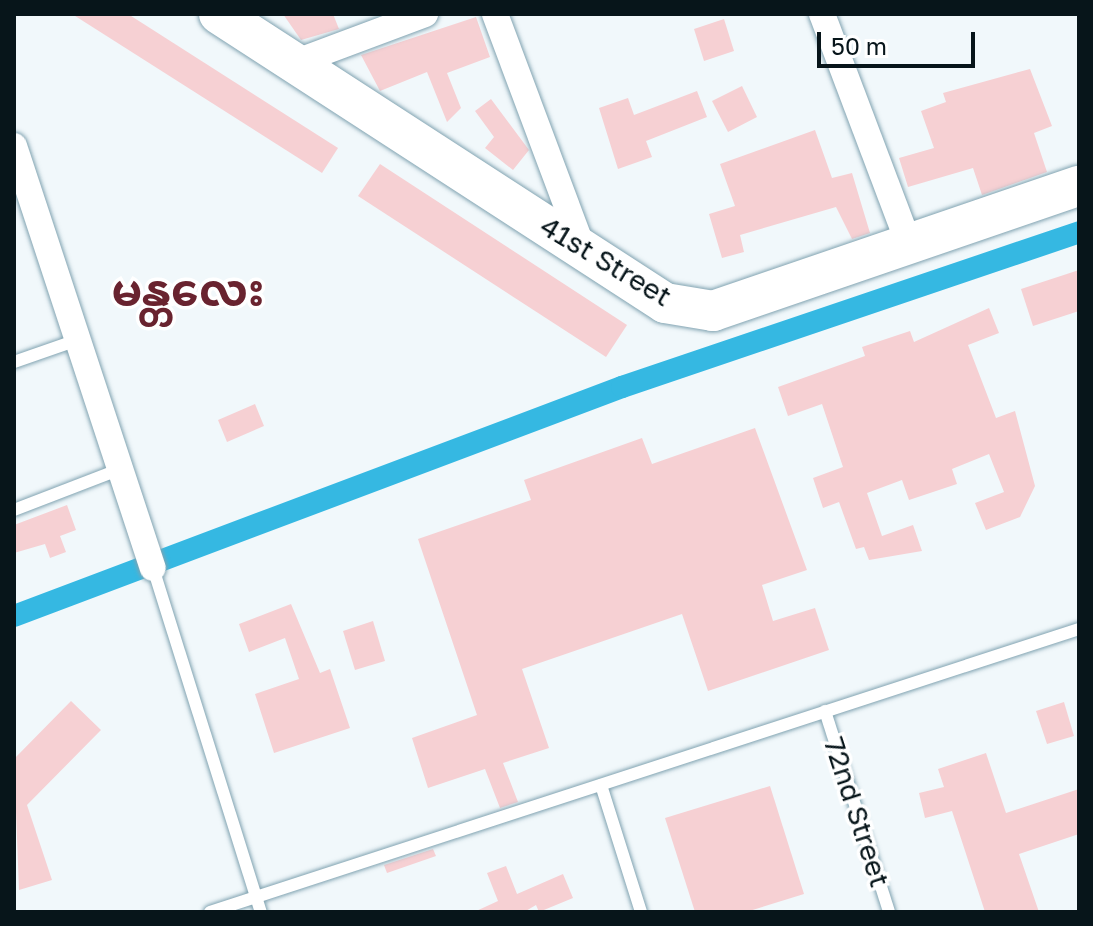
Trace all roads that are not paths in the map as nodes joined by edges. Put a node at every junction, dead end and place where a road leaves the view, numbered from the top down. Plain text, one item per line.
1 (219, 14) edge
2 (425, 14) edge
3 (495, 14) edge
4 (822, 14) edge
5 (294, 63) junction
6 (14, 146) edge
7 (1079, 186) edge
8 (909, 244) junction
9 (583, 249) junction
10 (77, 340) junction
11 (14, 362) edge
12 (120, 469) junction
13 (14, 510) edge
14 (150, 560) joint
15 (1079, 629) edge
16 (825, 711) junction
17 (601, 785) junction
18 (255, 898) junction
19 (210, 912) edge
20 (261, 912) edge
21 (641, 912) edge
22 (889, 912) edge

1 - 5 main road, 41st Street
2 - 5 street
3 - 9 street
4 - 8 street
5 - 9 main road, 41st Street
6 - 10 street
7 - 8 main road, 41st Street
8 - 9 main road, 41st Street
10 - 11 lane
10 - 12 street
12 - 13 lane
12 - 14 street
14 - 18 lane
15 - 16 lane
16 - 17 lane
16 - 22 lane, 72nd Street
17 - 18 lane
17 - 21 lane
18 - 19 lane
18 - 20 lane

